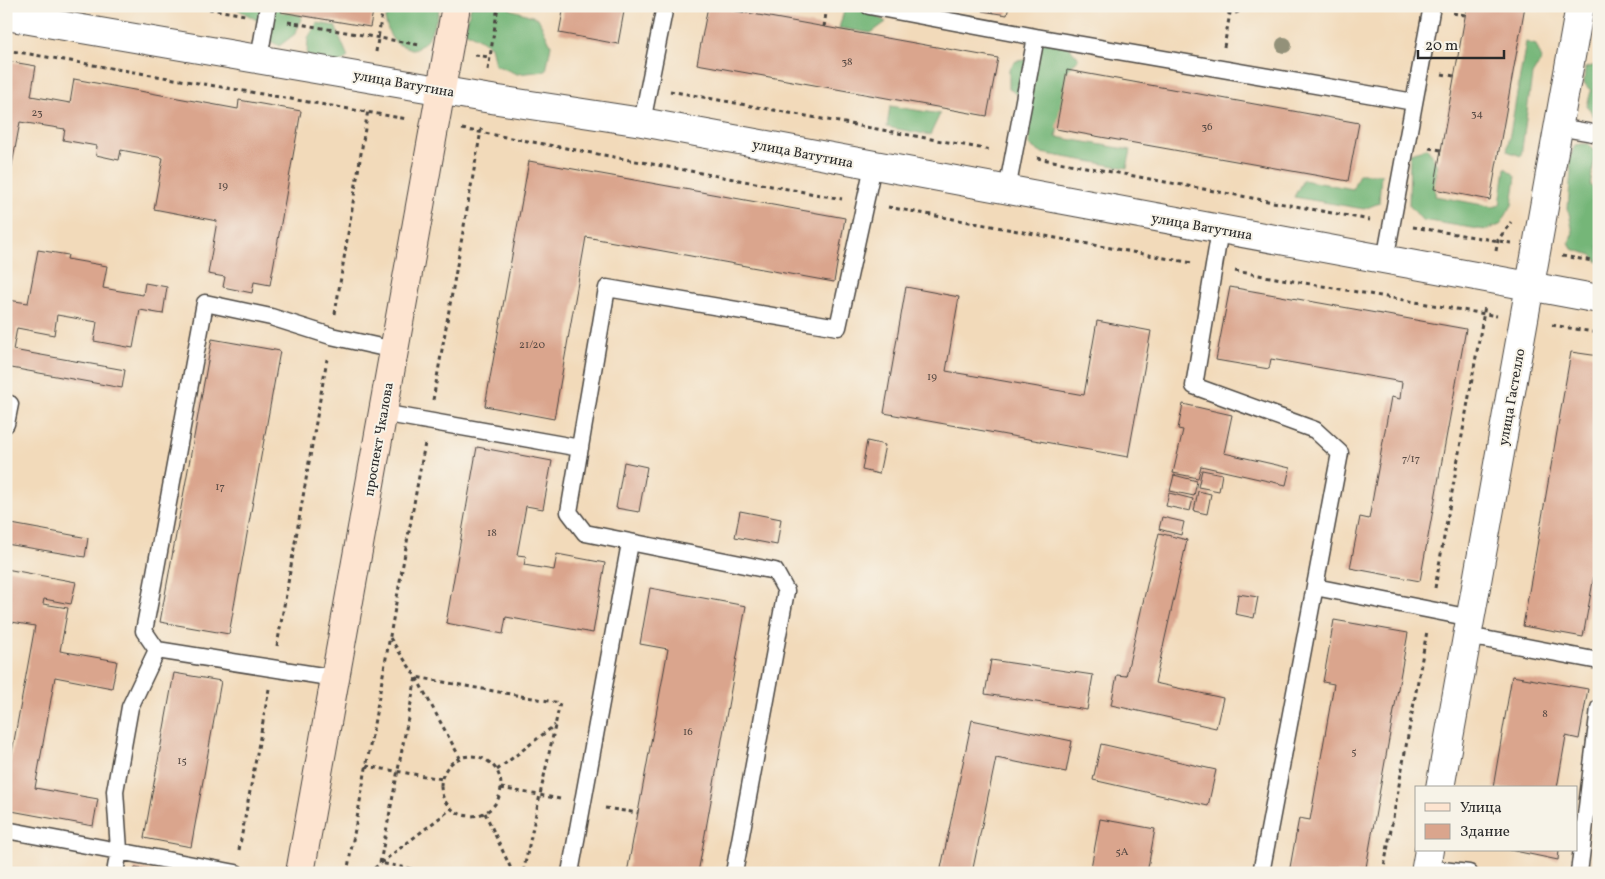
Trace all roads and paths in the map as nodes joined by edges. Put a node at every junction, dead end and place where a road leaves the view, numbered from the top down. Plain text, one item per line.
1 (193, 6) edge
2 (383, 6) edge
3 (456, 6) edge
4 (665, 6) edge
5 (744, 6) edge
6 (827, 6) edge
7 (868, 6) edge
8 (1224, 6) edge
9 (1242, 6) edge
10 (1432, 6) edge
11 (1580, 6) edge
12 (267, 12) edge
13 (743, 12) dead end
14 (1230, 13) junction
15 (6, 16) edge
16 (824, 27) dead end
17 (379, 37) junction
18 (1036, 37) junction
19 (6, 50) edge
20 (448, 50) junction
21 (489, 57) dead end
22 (259, 58) junction
23 (1221, 69) junction
24 (371, 78) junction
25 (649, 86) junction
26 (441, 89) junction
27 (1414, 102) junction
28 (367, 112) junction
29 (642, 122) junction
30 (434, 125) junction
31 (1558, 126) junction
32 (1599, 134) edge
33 (1014, 154) junction
34 (873, 166) junction
35 (1007, 190) junction
36 (866, 203) junction
37 (1392, 224) junction
38 (1220, 230) junction
39 (1537, 248) junction
40 (1385, 260) junction
41 (1599, 262) edge
42 (1213, 267) junction
43 (1530, 287) junction
44 (1599, 299) edge
45 (1484, 314) dead end
46 (331, 336) junction
47 (394, 350) junction
48 (6, 403) edge
49 (382, 413) junction
50 (6, 424) edge
51 (580, 448) junction
52 (630, 543) junction
53 (1315, 587) junction
54 (1469, 628) junction
55 (389, 638) dead end
56 (157, 650) junction
57 (1599, 661) edge
58 (274, 667) junction
59 (416, 677) junction
60 (335, 678) junction
61 (1599, 708) edge
62 (555, 725) junction
63 (460, 758) junction
64 (366, 766) dead end
65 (497, 770) junction
66 (398, 771) junction
67 (442, 779) junction
68 (1440, 786) edge
69 (451, 808) junction
70 (485, 813) junction
71 (6, 830) edge
72 (119, 850) junction
73 (380, 863) junction
74 (1427, 863) edge
75 (116, 873) edge
76 (235, 873) edge
77 (300, 873) edge
78 (368, 873) edge
79 (435, 873) edge
80 (513, 873) edge
81 (523, 873) edge
82 (570, 873) edge
83 (734, 873) edge
84 (1261, 873) edge
85 (1469, 873) edge
86 (1579, 873) edge

1 - 12 path
2 - 17 path
3 - 20 main road, проспект Чкалова
4 - 25 lane
5 - 13 path
6 - 16 path
7 - 18 lane
8 - 14 path
9 - 14 path
10 - 27 lane
11 - 31 street, улица Гастелло
12 - 17 path
12 - 22 lane
14 - 23 path
15 - 22 street, улица Ватутина
17 - 20 path
17 - 24 path
18 - 23 lane
18 - 33 lane
19 - 28 path
20 - 21 path
20 - 26 main road, проспект Чкалова
22 - 24 street, улица Ватутина
23 - 27 lane
24 - 26 street, улица Ватутина
24 - 28 path
25 - 29 lane
25 - 33 path
26 - 29 street, улица Ватутина
26 - 30 main road, проспект Чкалова
27 - 37 lane
28 - 30 path
28 - 46 path
29 - 34 street, улица Ватутина
30 - 36 path
30 - 47 main road, проспект Чкалова
31 - 32 lane
31 - 39 street, улица Гастелло
33 - 35 lane
33 - 37 path
34 - 35 street, улица Ватутина
34 - 36 lane
35 - 38 street, улица Ватутина
36 - 42 path
36 - 51 lane
37 - 39 path
37 - 40 lane
38 - 40 street, улица Ватутина
38 - 42 lane
39 - 41 path
39 - 43 street, улица Гастелло
40 - 43 street, улица Ватутина
42 - 45 path
42 - 53 lane
43 - 44 street, улица Ватутина
43 - 54 street, улица Гастелло
46 - 47 lane
46 - 56 lane
46 - 58 path
47 - 49 main road, проспект Чкалова
48 - 50 lane
49 - 51 lane
49 - 60 main road, проспект Чкалова
51 - 52 lane
52 - 82 lane
52 - 83 lane
53 - 54 lane
53 - 84 lane
54 - 57 lane
54 - 68 street, улица Гастелло
55 - 59 path
56 - 58 lane
56 - 72 lane
58 - 60 lane
58 - 76 path
59 - 62 path
59 - 63 path
59 - 66 path
60 - 77 main road, проспект Чкалова
61 - 86 lane
62 - 65 path
62 - 81 path
63 - 65 path
63 - 67 path
64 - 66 path
65 - 70 path
66 - 67 path
66 - 73 path
67 - 69 path
69 - 70 path
69 - 73 path
70 - 80 path
71 - 72 lane
72 - 75 lane
72 - 76 lane
73 - 78 path
73 - 79 path
74 - 85 lane

